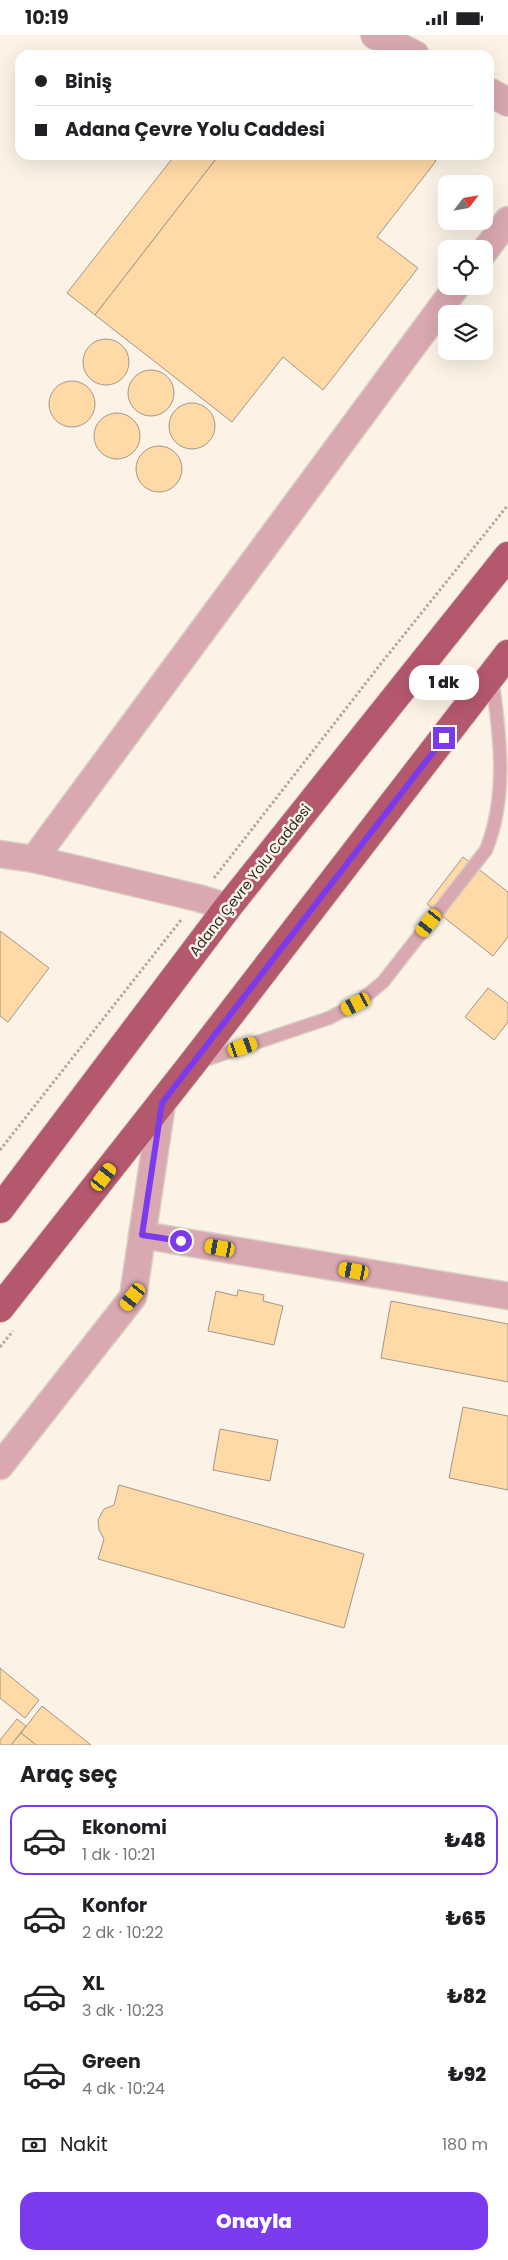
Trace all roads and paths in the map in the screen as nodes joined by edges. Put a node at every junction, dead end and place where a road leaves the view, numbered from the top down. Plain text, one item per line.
1 (375, 35) edge
2 (405, 50) edge
3 (494, 95) edge
4 (508, 102) edge
5 (508, 220) edge
6 (493, 240) edge
7 (450, 295) edge
8 (508, 505) edge
9 (508, 556) edge
10 (508, 654) edge
11 (492, 675) junction
12 (0, 853) edge
13 (34, 859) junction
14 (198, 898) junction
15 (228, 907) junction
16 (192, 1064) junction
17 (162, 1103) junction
18 (0, 1150) edge
19 (0, 1209) edge
20 (142, 1235) junction
21 (508, 1296) edge
22 (0, 1308) edge
23 (0, 1466) edge

1 - 2 street
3 - 4 street
5 - 6 street
7 - 13 street
8 - 14 path
9 - 15 highway, Adana Çevre Yolu Caddesi
10 - 11 highway
11 - 16 highway
11 - 16 lane
12 - 13 street
13 - 14 street
14 - 15 street
14 - 18 path
15 - 19 highway, Adana Çevre Yolu Caddesi
16 - 17 highway
17 - 20 street
17 - 22 highway
20 - 21 street
20 - 23 street

